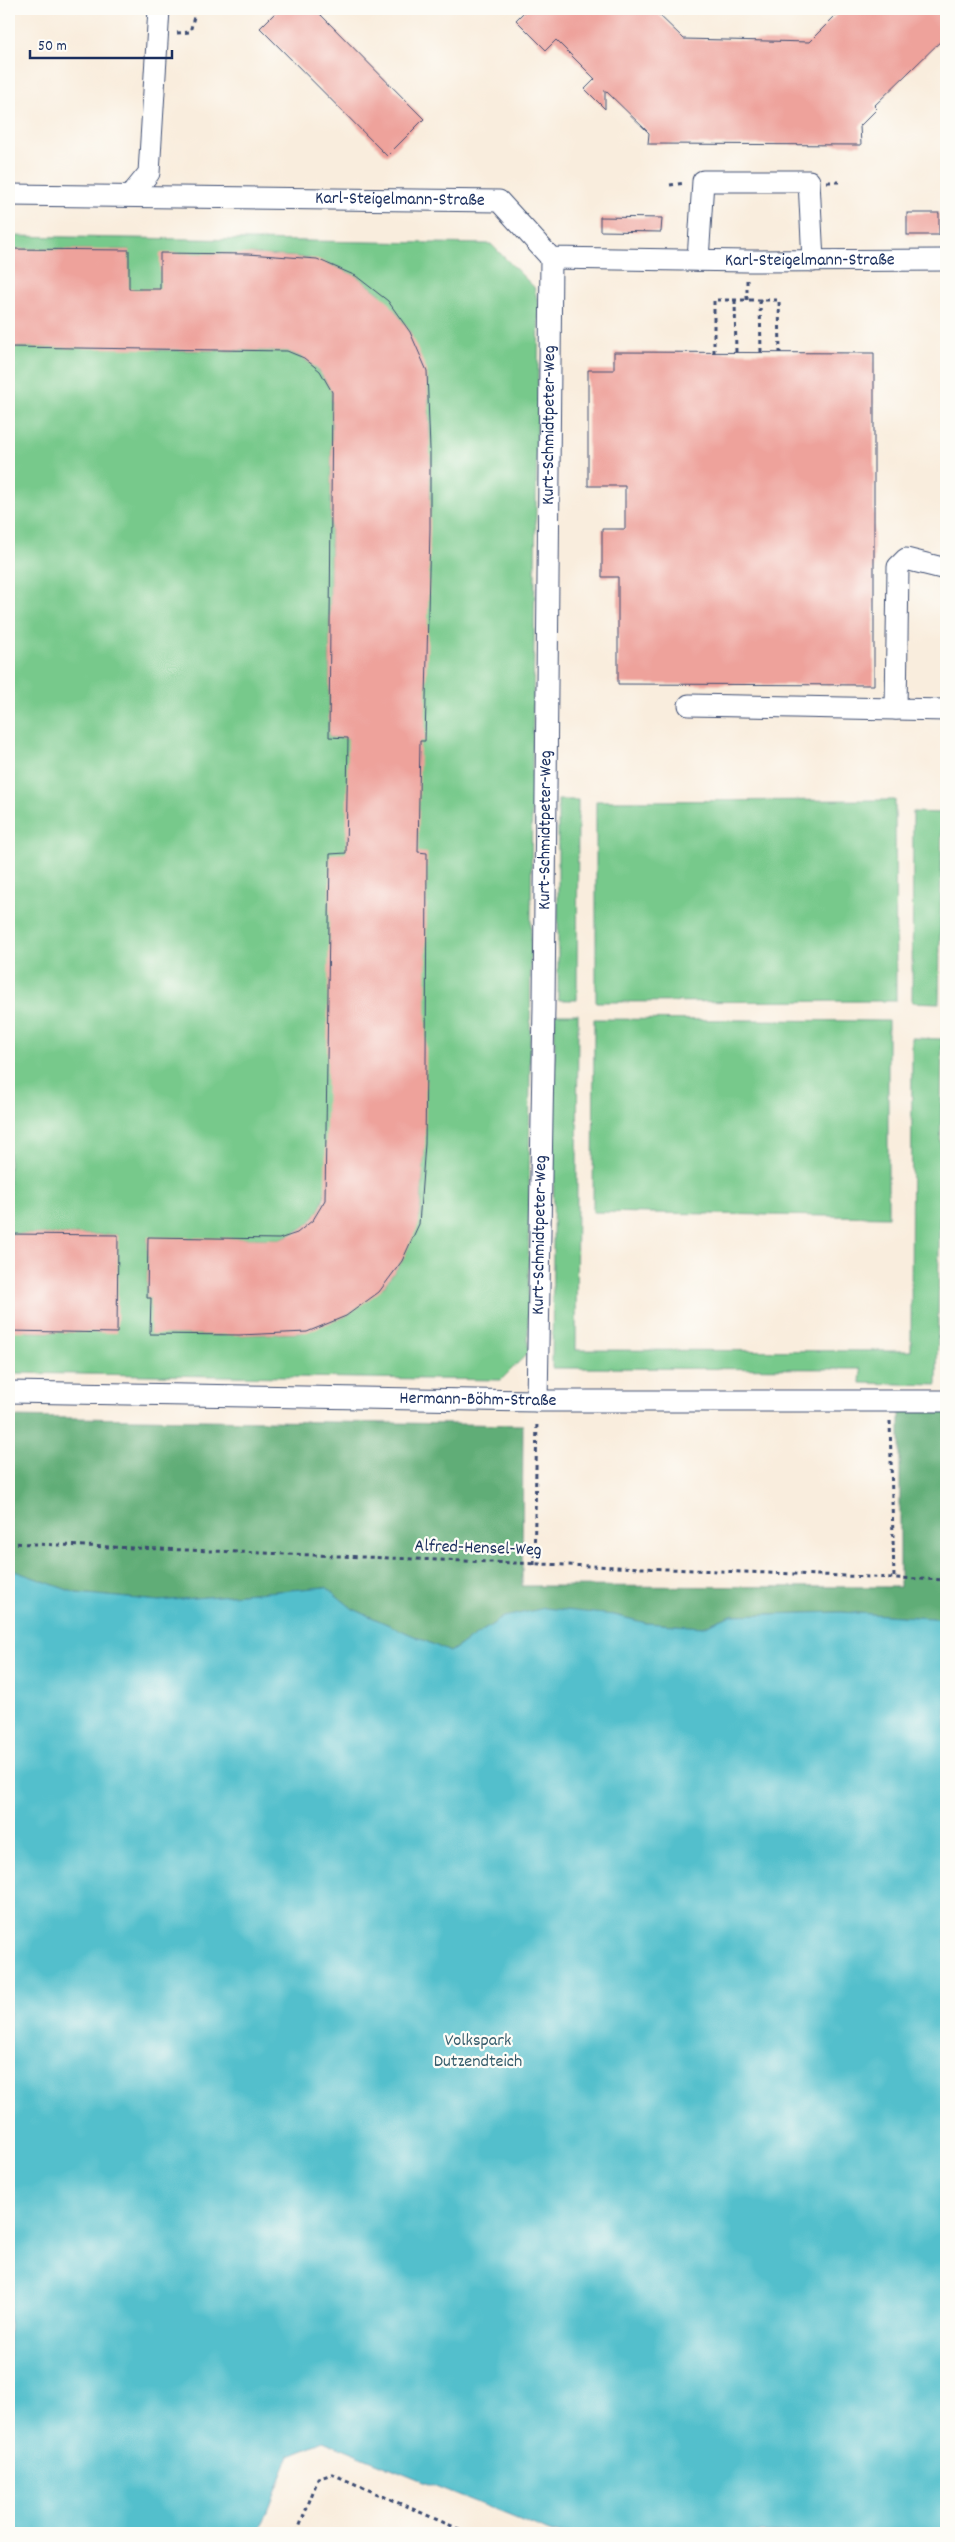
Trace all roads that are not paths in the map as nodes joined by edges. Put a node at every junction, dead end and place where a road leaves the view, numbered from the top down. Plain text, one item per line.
1 (159, 9) edge
2 (9, 194) edge
3 (131, 195) junction
4 (551, 258) junction
5 (698, 260) junction
6 (946, 260) edge
7 (813, 261) junction
8 (946, 569) edge
9 (689, 705) dead end
10 (896, 709) junction
11 (946, 710) edge
12 (9, 1392) edge
13 (537, 1400) junction
14 (946, 1401) edge

1 - 3 street
2 - 3 street, Karl-Steigelmann-Straße
3 - 4 street, Karl-Steigelmann-Straße
4 - 5 street, Karl-Steigelmann-Straße
4 - 13 street, Kurt-Schmidtpeter-Weg
5 - 7 street, Karl-Steigelmann-Straße
5 - 7 street
6 - 7 street, Karl-Steigelmann-Straße
8 - 10 street
9 - 10 street
10 - 11 street
12 - 13 street, Hermann-Böhm-Straße
13 - 14 street, Hermann-Böhm-Straße

